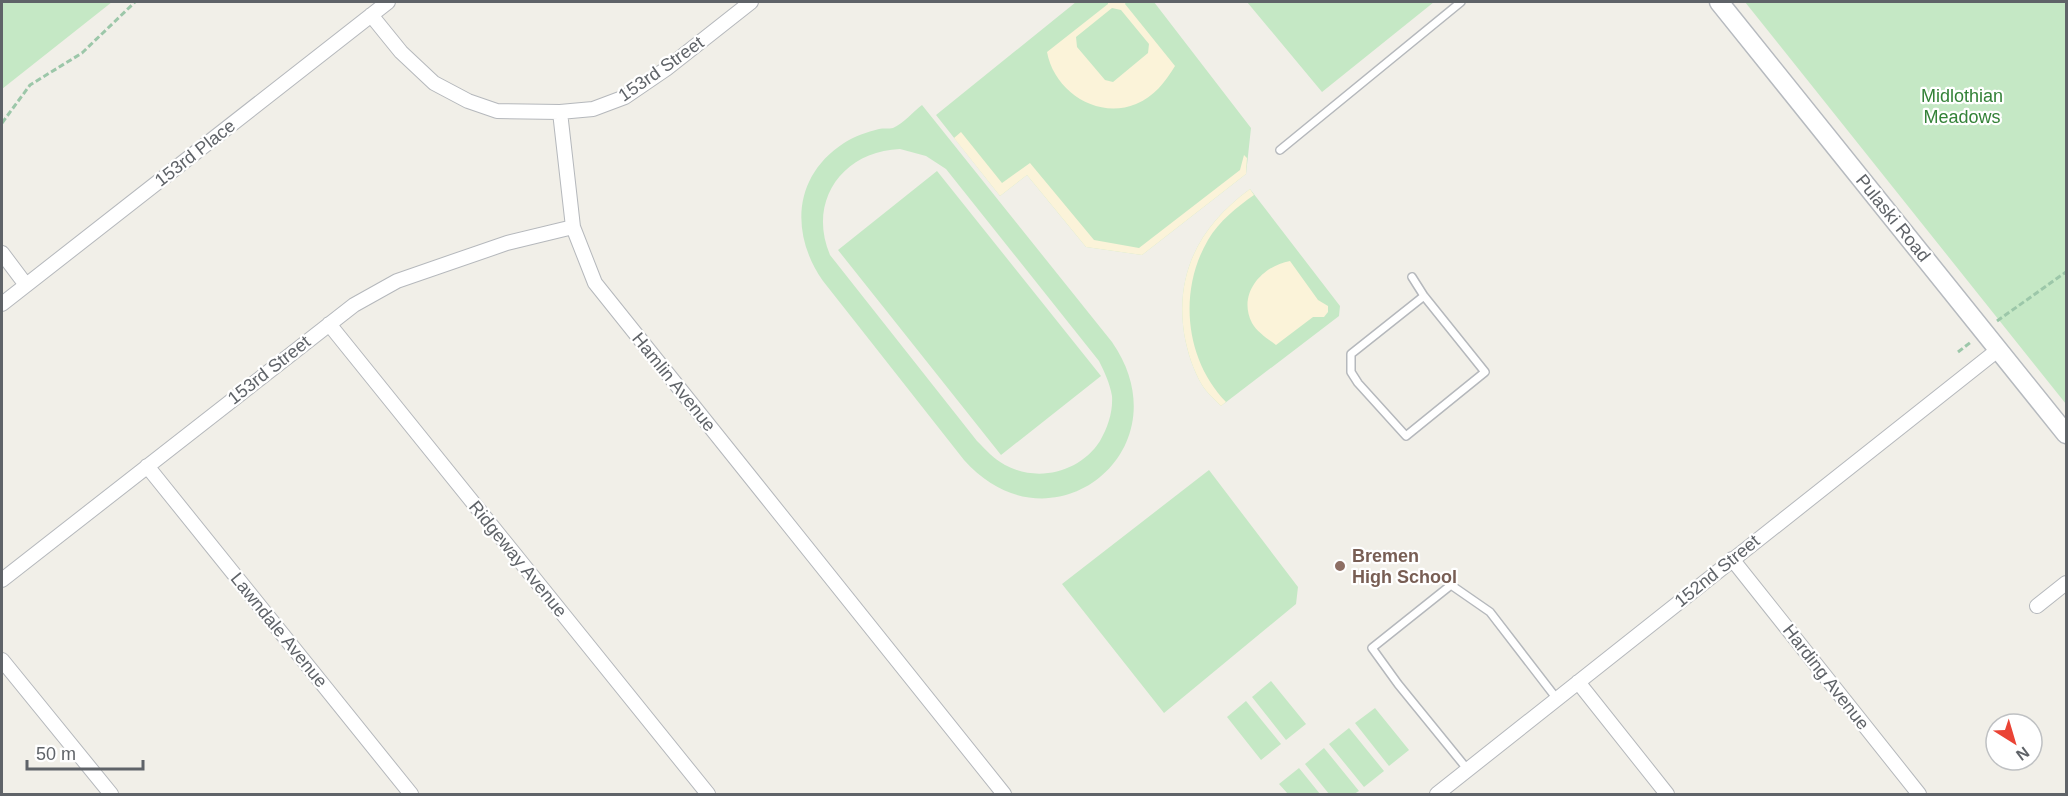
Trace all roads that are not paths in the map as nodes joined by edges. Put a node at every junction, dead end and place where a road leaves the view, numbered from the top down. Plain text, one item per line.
1 (388, 2) edge
2 (751, 2) edge
3 (1461, 2) edge
4 (1719, 2) edge
5 (371, 15) junction
6 (560, 112) junction
7 (1280, 150) dead end
8 (573, 227) junction
9 (2, 253) edge
10 (1412, 277) dead end
11 (26, 285) junction
12 (1424, 296) junction
13 (2, 304) edge
14 (329, 324) junction
15 (1999, 349) junction
16 (2067, 434) edge
17 (147, 466) junction
18 (1732, 559) junction
19 (2, 580) edge
20 (2067, 583) edge
21 (2037, 606) dead end
22 (2, 660) edge
23 (1578, 682) junction
24 (1557, 699) junction
25 (1468, 770) junction
26 (111, 795) edge
27 (411, 795) edge
28 (708, 795) edge
29 (1004, 795) edge
30 (1437, 795) edge
31 (1667, 795) edge
32 (1919, 795) edge

1 - 5 street, 153rd Place
2 - 6 street, 153rd Street
3 - 7 lane
4 - 15 main road, Pulaski Road
5 - 6 street
5 - 11 street, 153rd Place
6 - 8 street, Hamlin Avenue
8 - 14 street, 153rd Street
8 - 29 street, Hamlin Avenue
9 - 11 street
10 - 12 lane
11 - 13 street, 153rd Place
12 - 12 lane
14 - 17 street, 153rd Street
14 - 28 street, Ridgeway Avenue
15 - 16 main road, Pulaski Road
15 - 18 street, 152nd Street
17 - 19 street, 153rd Street
17 - 27 street, Lawndale Avenue
18 - 23 street, 152nd Street
18 - 32 street, Harding Avenue
20 - 21 street
22 - 26 street
23 - 24 street, 152nd Street
23 - 31 street
24 - 25 street, 152nd Street
24 - 25 lane
25 - 30 street, 152nd Street

